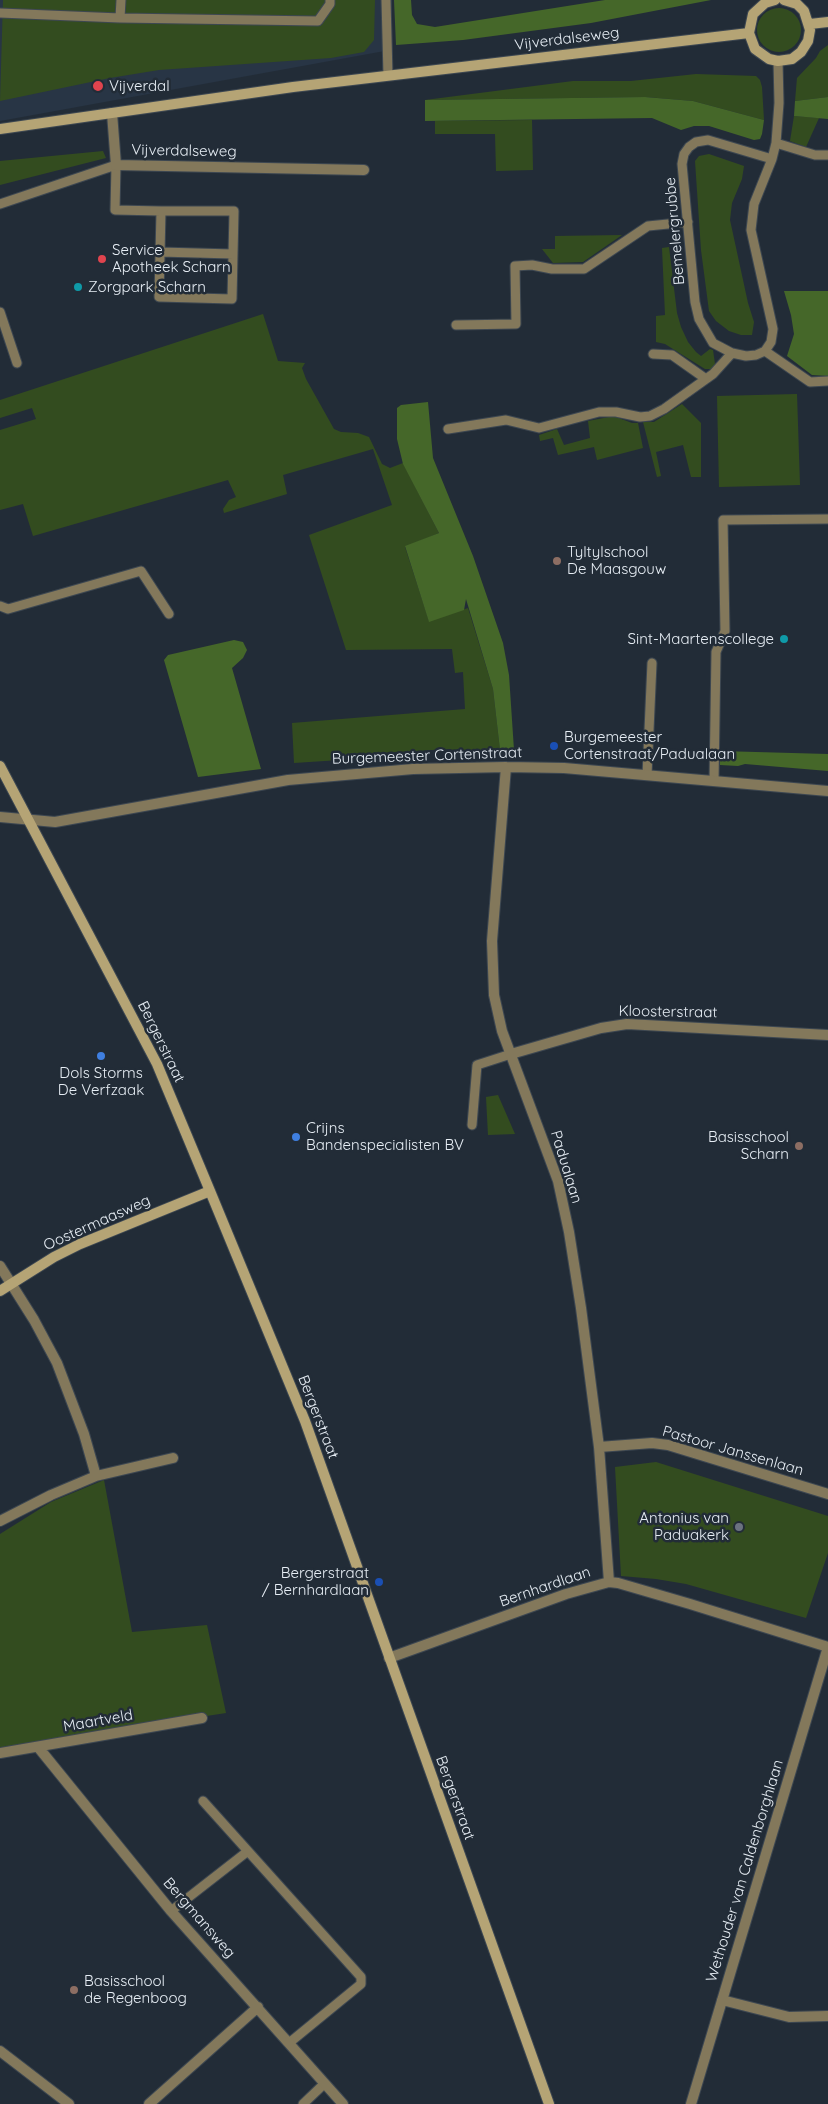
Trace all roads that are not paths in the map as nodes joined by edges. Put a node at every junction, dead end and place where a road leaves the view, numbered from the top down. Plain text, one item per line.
1 (121, 0) edge
2 (330, 0) edge
3 (386, 0) edge
4 (774, 0) edge
5 (784, 0) edge
6 (0, 12) edge
7 (120, 18) junction
8 (828, 22) edge
9 (810, 24) junction
10 (749, 33) junction
11 (778, 61) junction
12 (388, 75) junction
13 (112, 113) junction
14 (0, 129) edge
15 (776, 143) junction
16 (828, 155) edge
17 (772, 159) junction
18 (116, 165) junction
19 (364, 170) dead end
20 (0, 204) edge
21 (161, 211) junction
22 (688, 222) junction
23 (160, 252) junction
24 (234, 254) junction
25 (0, 312) edge
26 (456, 326) dead end
27 (765, 351) junction
28 (653, 354) dead end
29 (732, 354) junction
30 (17, 363) dead end
31 (706, 379) junction
32 (828, 381) edge
33 (448, 429) dead end
34 (828, 518) edge
35 (0, 606) edge
36 (169, 614) dead end
37 (652, 663) dead end
38 (0, 766) edge
39 (506, 767) junction
40 (647, 775) junction
41 (714, 781) junction
42 (828, 791) edge
43 (0, 817) edge
44 (30, 820) junction
45 (828, 1034) edge
46 (511, 1054) junction
47 (472, 1125) dead end
48 (210, 1191) junction
49 (0, 1266) edge
50 (12, 1282) junction
51 (0, 1291) edge
52 (599, 1447) junction
53 (174, 1458) dead end
54 (96, 1476) junction
55 (828, 1494) edge
56 (0, 1521) edge
57 (608, 1582) junction
58 (828, 1647) edge
59 (389, 1658) junction
60 (826, 1659) edge
61 (202, 1718) dead end
62 (38, 1747) junction
63 (0, 1753) edge
64 (203, 1801) dead end
65 (248, 1851) junction
66 (171, 1911) junction
67 (722, 2000) junction
68 (258, 2007) junction
69 (828, 2016) edge
70 (289, 2043) junction
71 (0, 2051) edge
72 (324, 2084) junction
73 (69, 2104) edge
74 (149, 2104) edge
75 (303, 2104) edge
76 (342, 2104) edge
77 (549, 2104) edge
78 (691, 2104) edge

1 - 7 lane
2 - 7 lane
3 - 12 lane
4 - 10 street
5 - 9 street
6 - 7 lane
8 - 9 street
9 - 11 street
10 - 11 street
10 - 12 street, Vijverdalseweg
11 - 15 lane
12 - 13 street, Vijverdalseweg
13 - 14 street, Vijverdalseweg
13 - 18 street, Vijverdalseweg
15 - 16 lane
15 - 17 lane
17 - 22 lane, Bemelergrubbe
17 - 27 lane
18 - 19 street, Vijverdalseweg
18 - 20 lane
18 - 21 lane
21 - 23 lane
21 - 24 lane
22 - 26 lane
22 - 29 lane, Bemelergrubbe
23 - 24 lane
23 - 24 lane
25 - 30 lane
27 - 29 lane
27 - 32 lane
28 - 31 lane
29 - 31 lane
31 - 33 lane
34 - 41 lane
35 - 36 lane
37 - 40 lane
38 - 44 street, Bergerstraat
39 - 40 street, Burgemeester Cortenstraat
39 - 44 street, Burgemeester Cortenstraat
39 - 46 street, Padualaan
40 - 41 street, Burgemeester Cortenstraat
41 - 42 street, Burgemeester Cortenstraat
43 - 44 street, Burgemeester Cortenstraat
44 - 48 street, Bergerstraat
45 - 46 street, Kloosterstraat
46 - 47 lane
46 - 52 street, Padualaan
48 - 50 street, Oostermaasweg
48 - 59 street, Bergerstraat
49 - 50 street
50 - 51 street, Oostermaasweg
50 - 54 street
52 - 55 street, Pastoor Janssenlaan
52 - 57 street, Padualaan
53 - 54 street
54 - 56 street
57 - 58 street, Bernhardlaan
57 - 59 street, Bernhardlaan
58 - 60 street, Wethouder van Caldenborghlaan
59 - 77 street, Bergerstraat
60 - 67 street, Wethouder van Caldenborghlaan
61 - 62 street, Maartveld
62 - 63 street, Maartveld
62 - 66 street, Bergmansweg
64 - 65 lane
65 - 66 lane
65 - 70 lane
66 - 68 street, Bergmansweg
67 - 69 street
67 - 78 street, Wethouder van Caldenborghlaan
68 - 70 street, Bergmansweg
68 - 74 street
70 - 72 street, Bergmansweg
71 - 73 street
72 - 75 lane
72 - 76 street, Bergmansweg

